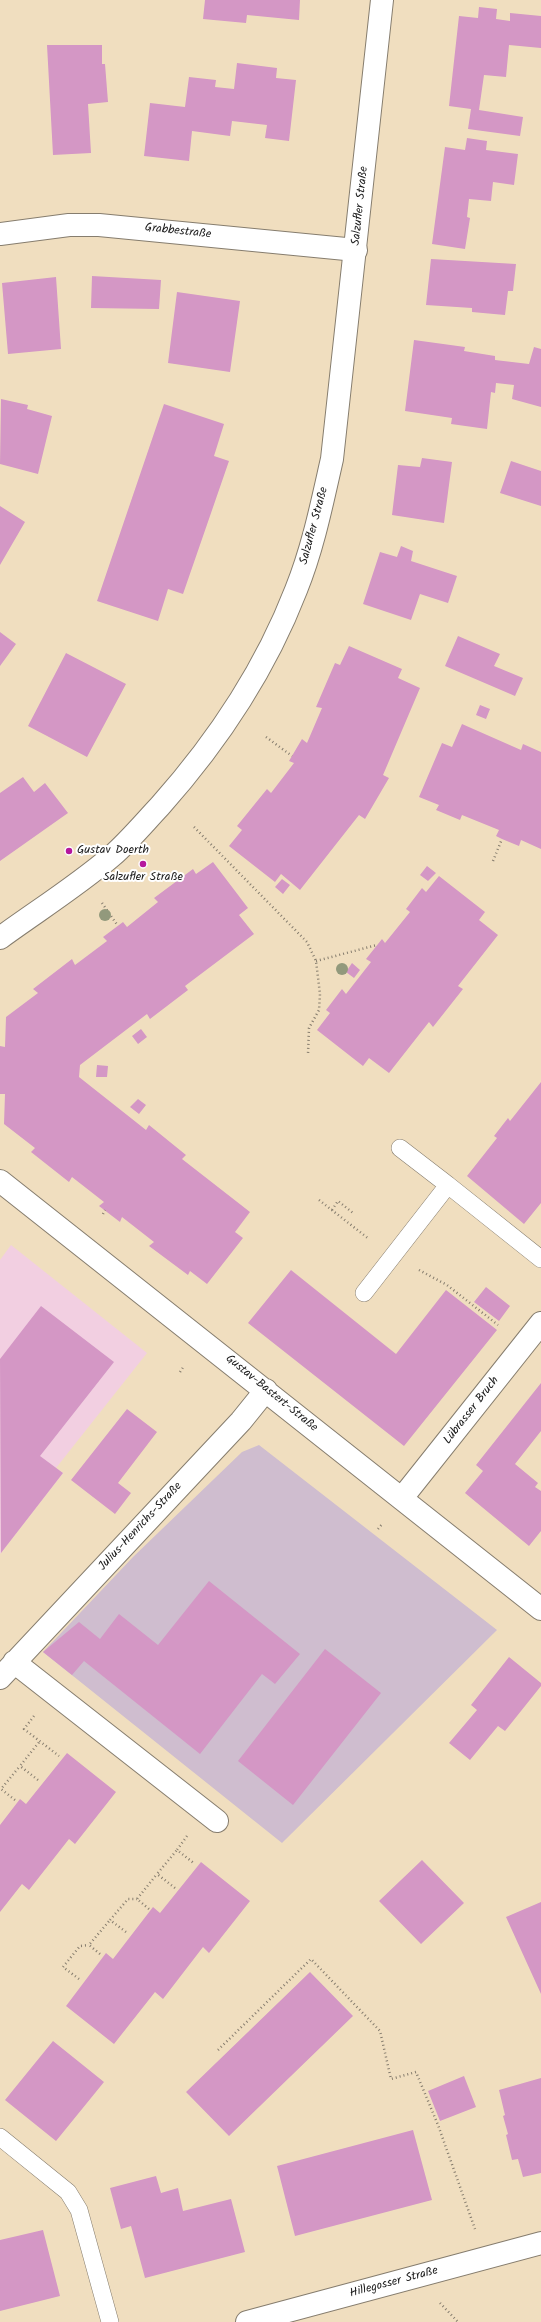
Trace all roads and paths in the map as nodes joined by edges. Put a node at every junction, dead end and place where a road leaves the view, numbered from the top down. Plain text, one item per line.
1 (382, 0) edge
2 (0, 234) edge
3 (356, 250) junction
4 (266, 737) dead end
5 (292, 756) dead end
6 (194, 827) dead end
7 (502, 838) dead end
8 (493, 861) dead end
9 (0, 938) edge
10 (377, 945) dead end
11 (316, 961) junction
12 (308, 1054) dead end
13 (400, 1148) dead end
14 (0, 1181) edge
15 (448, 1185) junction
16 (319, 1200) dead end
17 (105, 1210) dead end
18 (332, 1210) junction
19 (353, 1213) dead end
20 (103, 1214) dead end
21 (392, 1257) junction
22 (541, 1258) edge
23 (364, 1293) dead end
24 (541, 1323) edge
25 (524, 1345) junction
26 (266, 1390) junction
27 (402, 1498) junction
28 (541, 1609) edge
29 (14, 1662) junction
30 (0, 1678) edge
31 (52, 1692) junction
32 (40, 1741) junction
33 (59, 1756) dead end
34 (20, 1766) junction
35 (38, 1780) dead end
36 (1, 1789) edge
37 (15, 1800) dead end
38 (217, 1821) dead end
39 (177, 1850) dead end
40 (157, 1874) junction
41 (174, 1888) dead end
42 (137, 1899) junction
43 (148, 1909) dead end
44 (110, 1920) junction
45 (126, 1932) dead end
46 (89, 1945) junction
47 (100, 1954) dead end
48 (79, 1979) dead end
49 (218, 2050) dead end
50 (0, 2137) edge
51 (541, 2243) edge
52 (485, 2258) junction
53 (110, 2322) edge
54 (247, 2322) edge

1 - 3 street, Salzufler Straße
2 - 3 street, Grabbestraße
3 - 9 street, Salzufler Straße
4 - 5 path
6 - 11 path
7 - 8 path
10 - 11 path
11 - 12 path
13 - 15 lane
14 - 26 street, Gustav-Bastert-Straße
15 - 21 lane
15 - 22 lane
16 - 18 path
17 - 20 path
18 - 19 path
18 - 21 path
21 - 23 lane
21 - 25 path
24 - 25 street, Lübrasser Bruch
25 - 27 street, Lübrasser Bruch
26 - 27 street, Gustav-Bastert-Straße
26 - 29 street, Julius-Henrichs-Straße
27 - 28 street, Gustav-Bastert-Straße
29 - 30 street, Julius-Henrichs-Straße
29 - 31 street
31 - 32 path
31 - 38 street
32 - 33 path
32 - 34 path
34 - 35 path
34 - 36 path
36 - 37 path
39 - 40 path
40 - 41 path
40 - 42 path
42 - 43 path
42 - 44 path
44 - 45 path
44 - 46 path
46 - 47 path
46 - 48 path
49 - 52 path
50 - 53 lane
51 - 52 street, Hillegosser Straße
52 - 54 street, Hillegosser Straße

